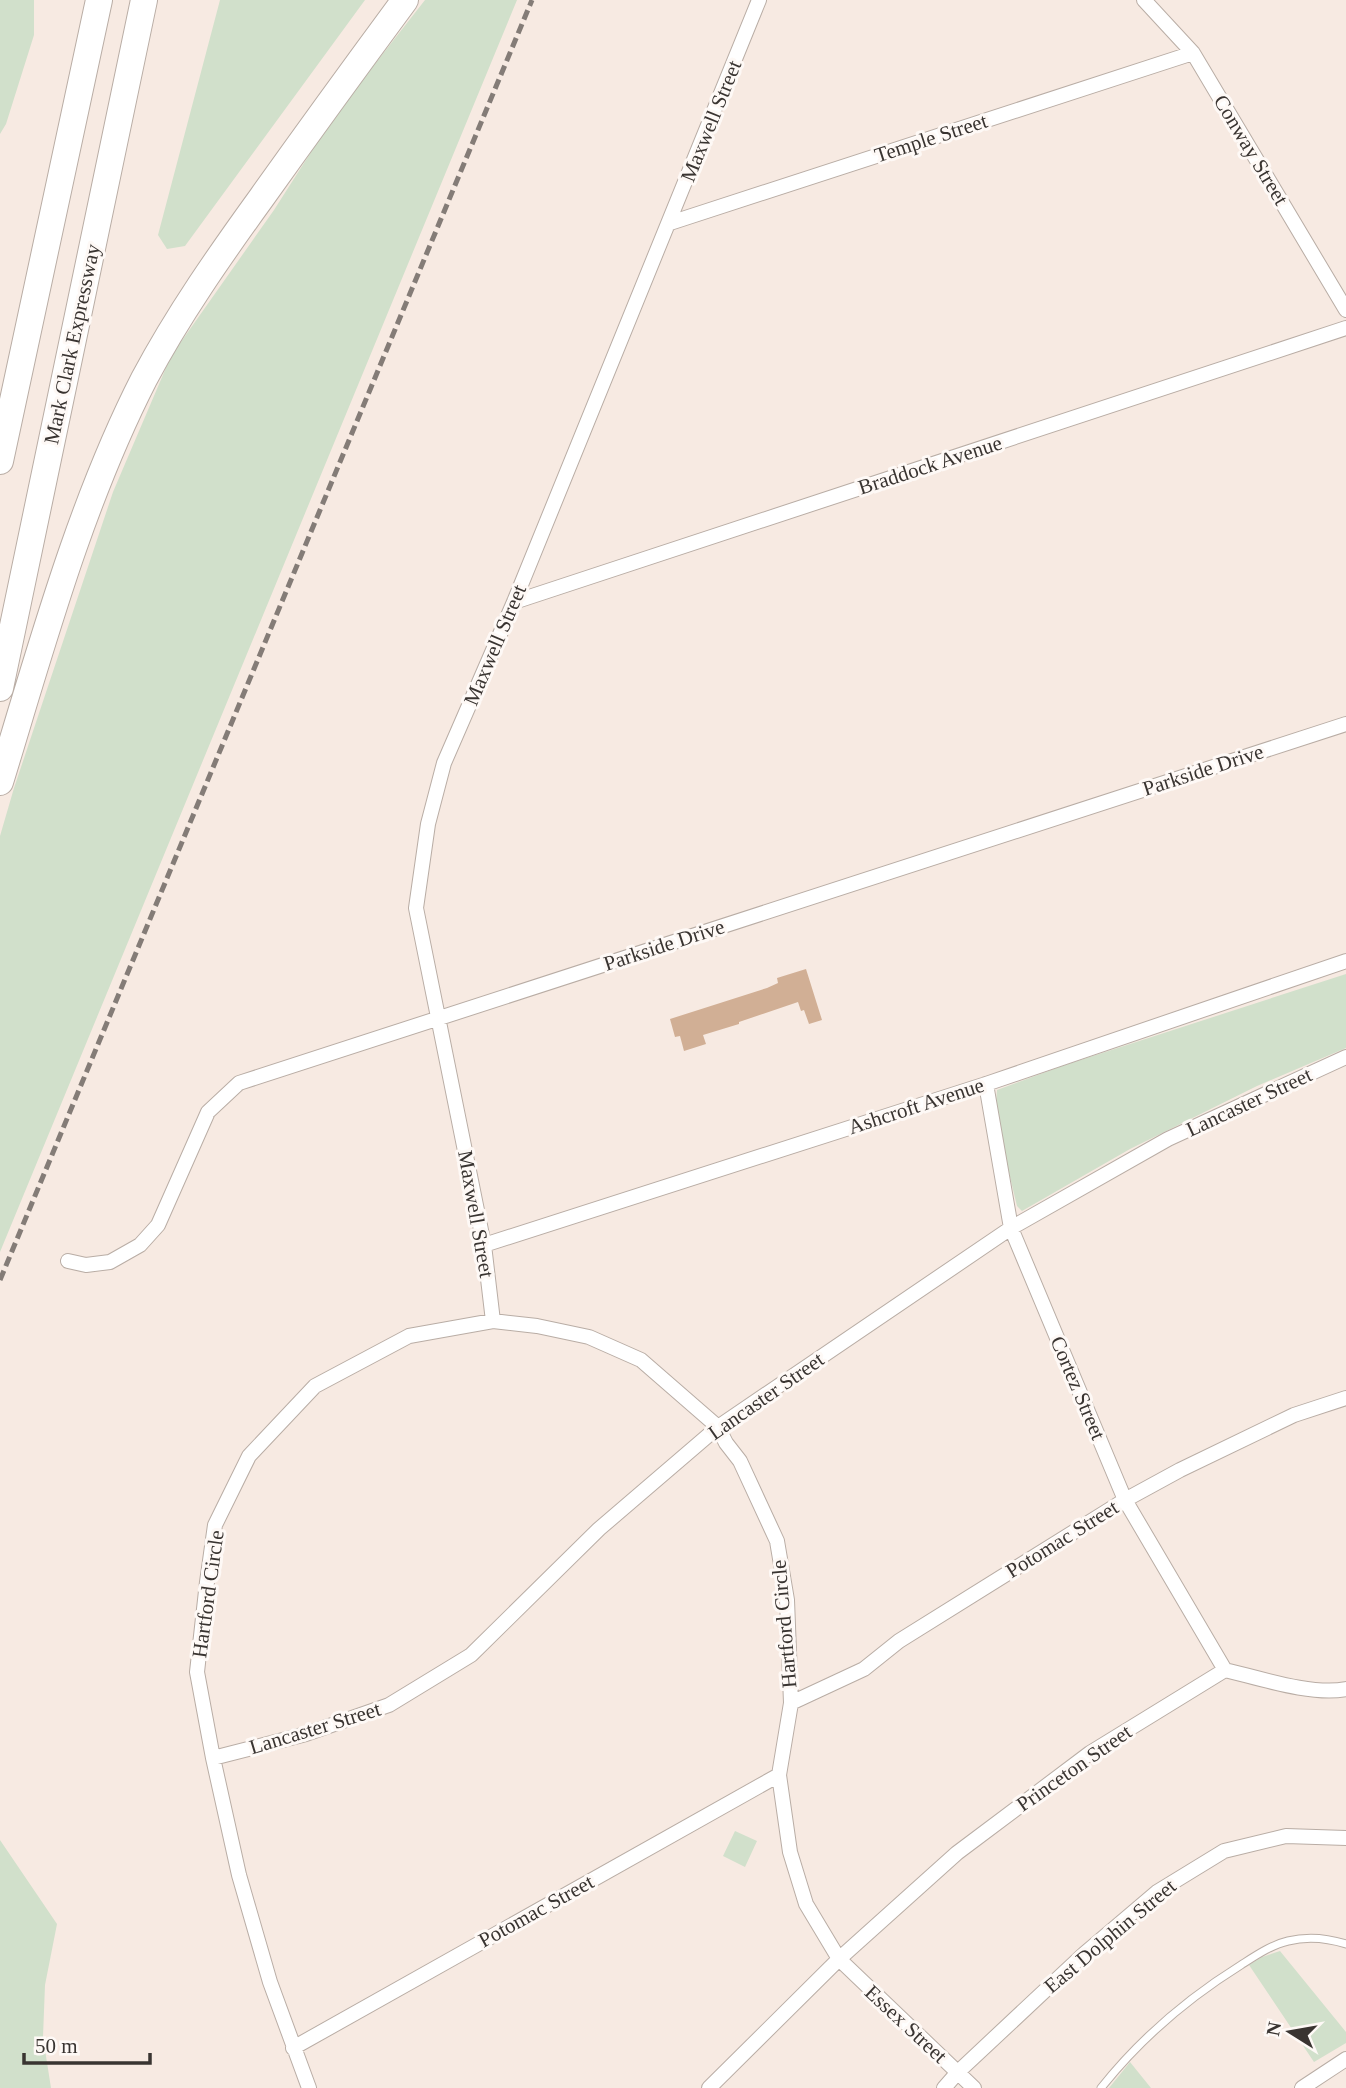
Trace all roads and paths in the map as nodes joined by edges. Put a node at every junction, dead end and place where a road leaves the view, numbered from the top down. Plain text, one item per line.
1 (99, 0) edge
2 (144, 0) edge
3 (405, 0) edge
4 (759, 0) edge
5 (1144, 0) edge
6 (1193, 53) junction
7 (670, 223) junction
8 (1346, 310) edge
9 (1346, 328) edge
10 (0, 461) edge
11 (514, 602) junction
12 (0, 688) edge
13 (1346, 723) edge
14 (0, 782) edge
15 (1346, 961) edge
16 (438, 1018) junction
17 (1346, 1057) edge
18 (986, 1084) junction
19 (1011, 1228) junction
20 (484, 1245) junction
21 (68, 1261) dead end
22 (493, 1321) junction
23 (1346, 1398) edge
24 (718, 1427) junction
25 (1125, 1500) junction
26 (1225, 1671) junction
27 (1346, 1689) edge
28 (791, 1703) junction
29 (213, 1758) junction
30 (779, 1775) junction
31 (1346, 1838) edge
32 (1346, 1944) edge
33 (839, 1959) junction
34 (293, 2048) junction
35 (1346, 2059) edge
36 (958, 2072) junction
37 (309, 2088) edge
38 (709, 2088) edge
39 (944, 2088) edge
40 (974, 2088) edge
41 (1101, 2088) edge
42 (1302, 2088) edge

1 - 10 highway
2 - 12 highway, Mark Clark Expressway
3 - 14 highway
4 - 7 street, Maxwell Street
5 - 6 street, Conway Street
6 - 7 street, Temple Street
6 - 8 street, Conway Street
7 - 11 street, Maxwell Street
9 - 11 street, Braddock Avenue
11 - 16 street, Maxwell Street
13 - 16 street, Parkside Drive
15 - 18 street, Ashcroft Avenue
16 - 20 street, Maxwell Street
16 - 21 street, Parkside Drive
17 - 19 street, Lancaster Street
18 - 19 street, Cortez Street
18 - 20 street, Ashcroft Avenue
19 - 24 street, Lancaster Street
19 - 25 street, Cortez Street
20 - 22 street, Maxwell Street
22 - 24 street, Hartford Circle
22 - 29 street, Hartford Circle
23 - 25 street, Potomac Street
24 - 28 street, Hartford Circle
24 - 29 street, Lancaster Street
25 - 26 street, Cortez Street
25 - 28 street, Potomac Street
26 - 27 street
26 - 33 street, Princeton Street
28 - 30 street, Hartford Circle
29 - 34 street, Hartford Circle
30 - 33 street, Hartford Circle
30 - 34 street, Potomac Street
31 - 36 street, East Dolphin Street
32 - 41 lane
33 - 36 street, Essex Street
33 - 38 street
34 - 37 street, Hartford Circle
35 - 42 street
36 - 39 street, East Dolphin Street
36 - 40 street, Essex Street

